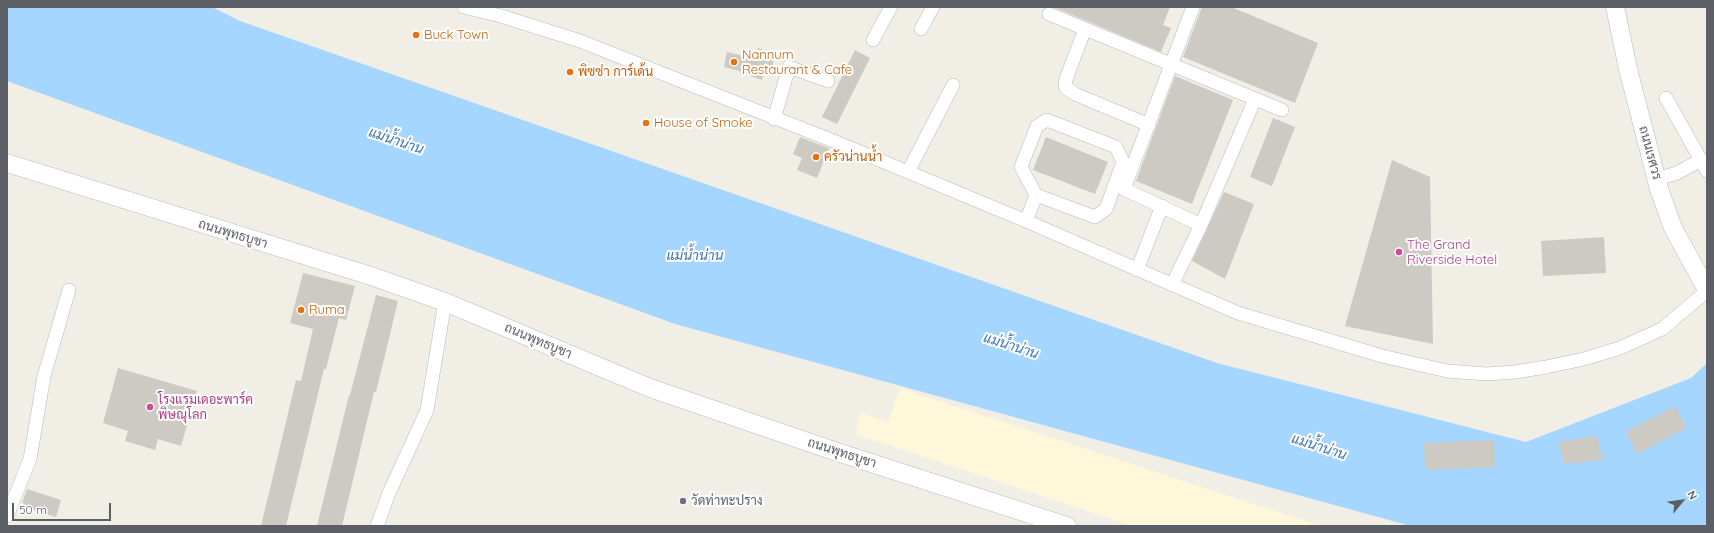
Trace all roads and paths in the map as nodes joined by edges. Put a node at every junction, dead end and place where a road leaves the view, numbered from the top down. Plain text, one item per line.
1 (464, 7) edge
2 (891, 7) edge
3 (933, 7) edge
4 (1193, 7) edge
5 (1614, 7) edge
6 (1049, 14) dead end
7 (921, 29) dead end
8 (1085, 29) junction
9 (873, 40) dead end
10 (1172, 65) junction
11 (828, 81) dead end
12 (953, 85) dead end
13 (1666, 98) dead end
14 (1255, 99) junction
15 (1282, 110) dead end
16 (774, 119) junction
17 (1148, 125) junction
18 (7, 163) edge
19 (1704, 165) edge
20 (908, 172) junction
21 (1657, 179) junction
22 (1036, 195) junction
23 (1162, 206) junction
24 (1026, 221) junction
25 (1201, 225) junction
26 (1138, 270) junction
27 (1172, 285) junction
28 (69, 290) dead end
29 (1707, 291) edge
30 (445, 302) junction
31 (7, 516) edge
32 (1058, 525) edge
33 (377, 526) edge

1 - 16 street
2 - 9 street
3 - 7 street
4 - 10 street
5 - 21 street, ถนนเรศวร
6 - 8 street
8 - 10 street
8 - 17 street
10 - 14 street
10 - 17 street
11 - 16 street
12 - 20 street
13 - 19 street
14 - 15 street
14 - 25 street
16 - 20 street
17 - 23 street
18 - 30 street, ถนนพุทธบูชา
19 - 21 street
20 - 24 street
21 - 29 street, ถนนเรศวร
22 - 22 street
22 - 24 street
23 - 25 street
23 - 26 street
24 - 26 street
25 - 27 street
26 - 27 street
27 - 29 street
28 - 31 street
30 - 32 street, ถนนพุทธบูชา
30 - 33 street

